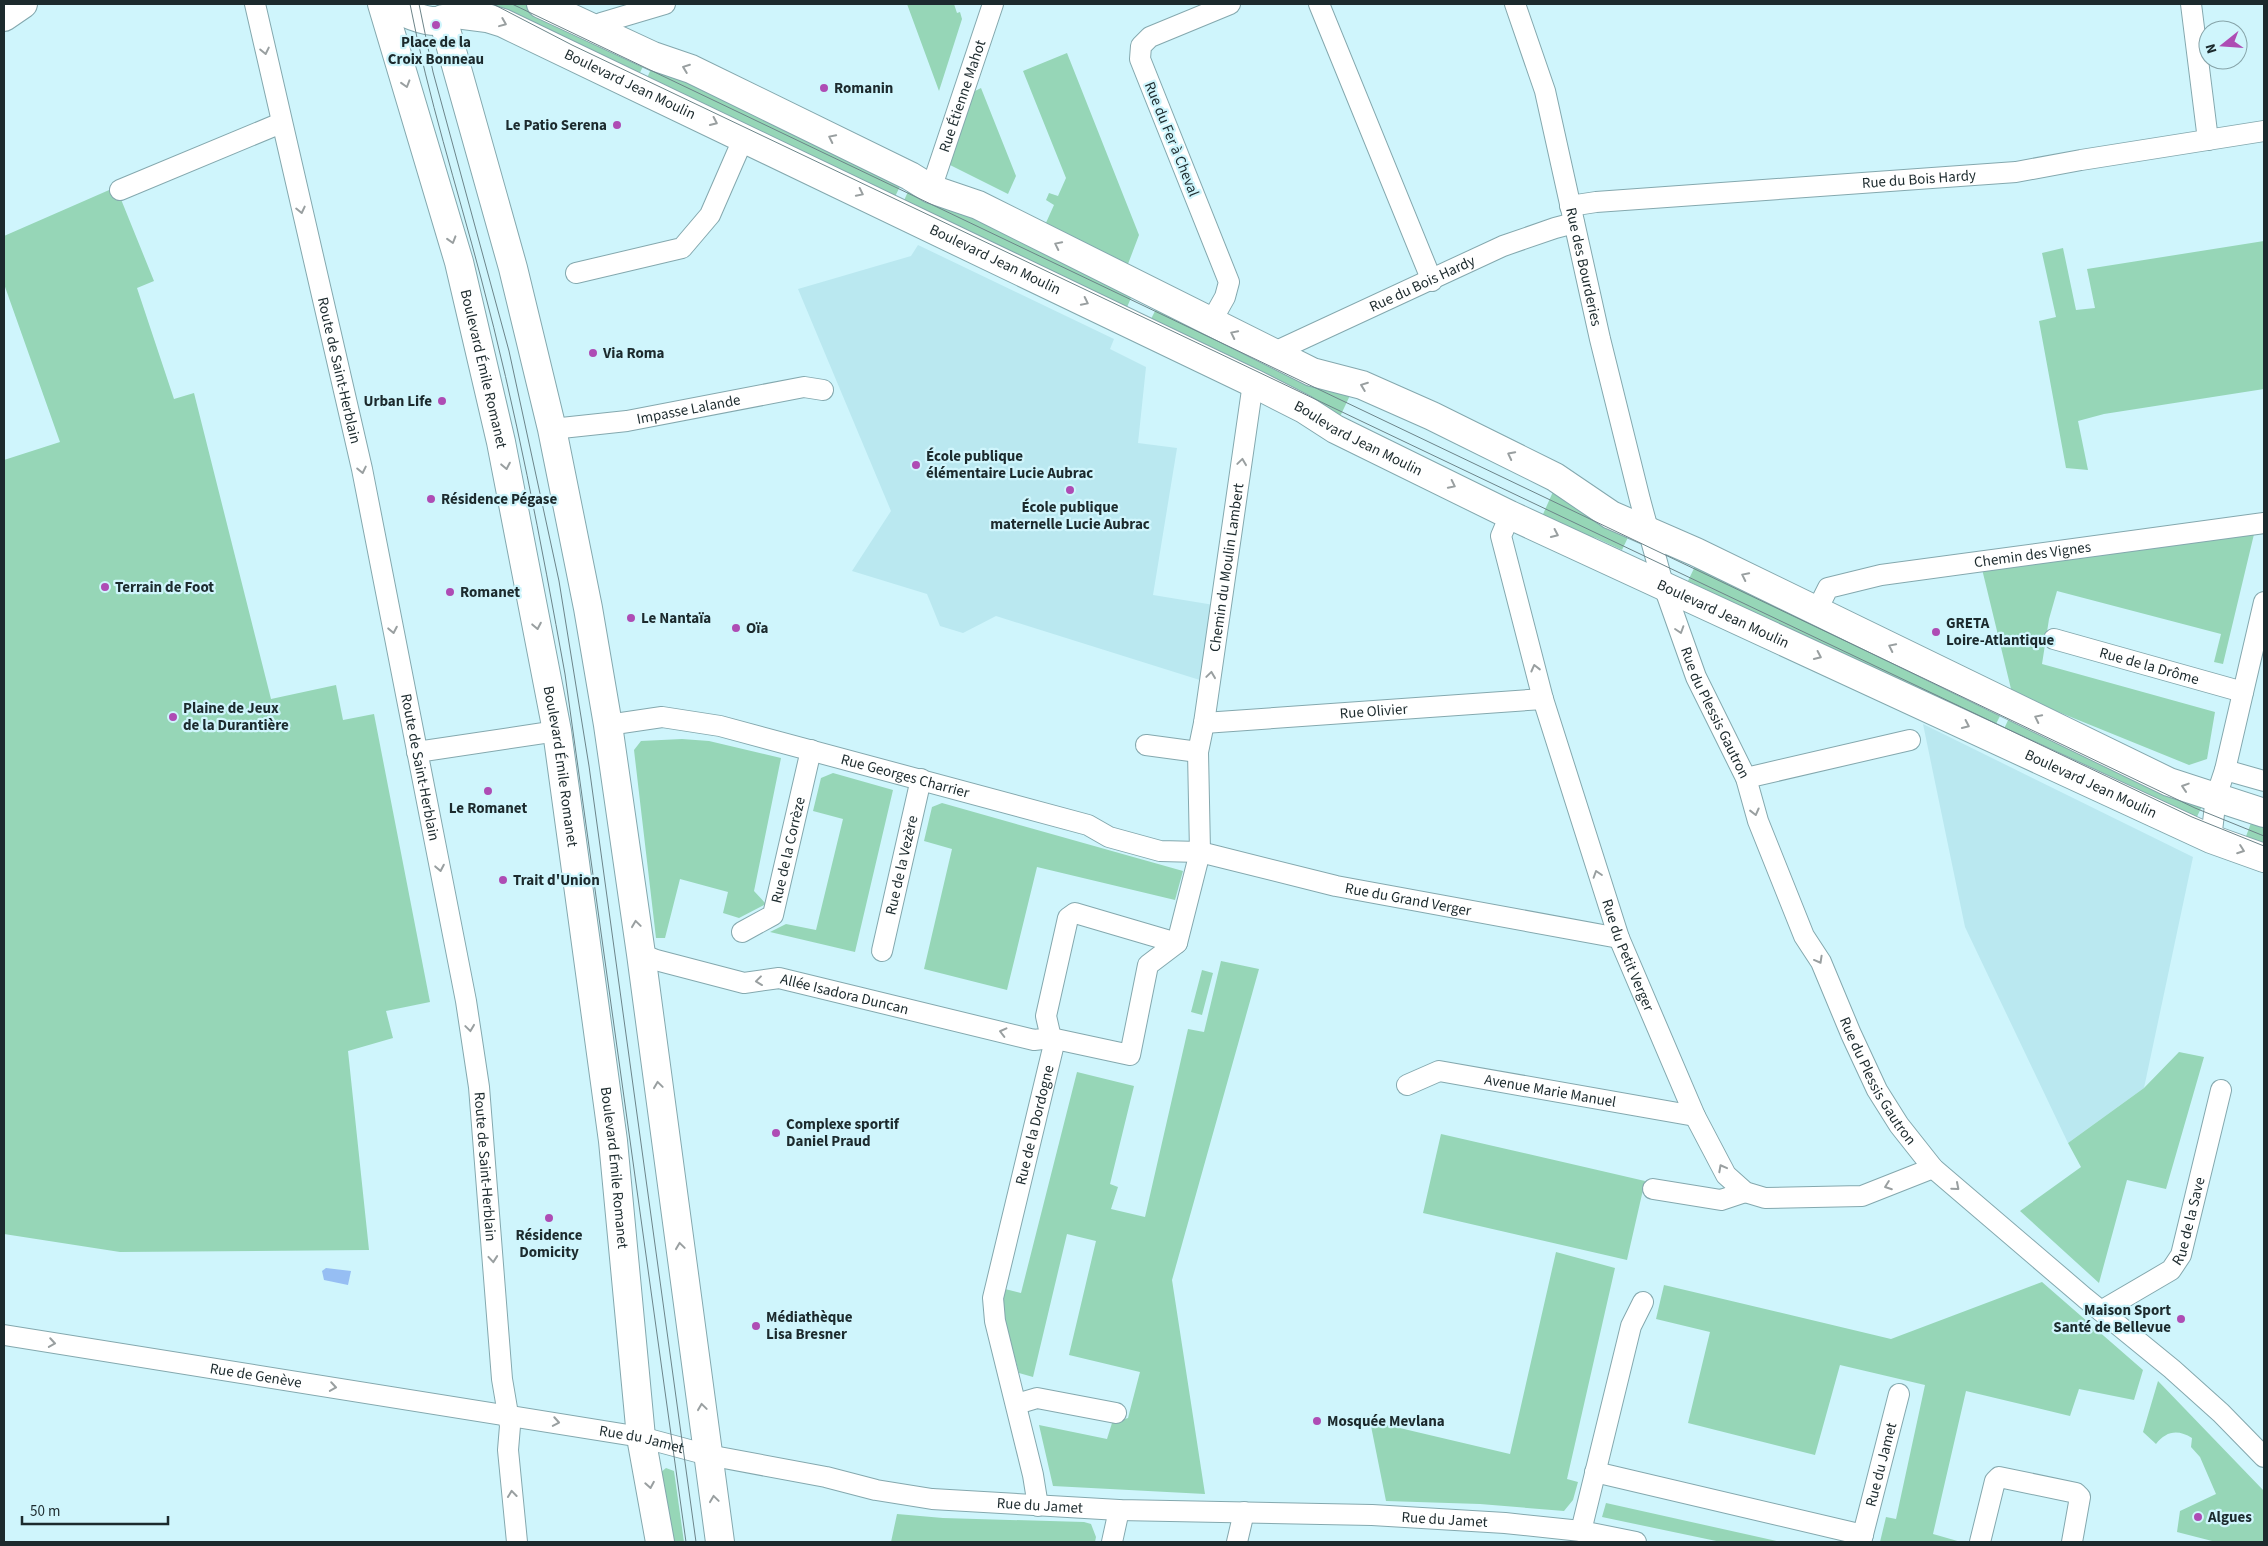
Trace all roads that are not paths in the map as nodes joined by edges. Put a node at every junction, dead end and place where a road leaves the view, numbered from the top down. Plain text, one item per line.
1 (23, 4) edge
2 (255, 4) edge
3 (384, 4) edge
4 (541, 4) edge
5 (665, 4) edge
6 (993, 4) edge
7 (1230, 4) edge
8 (1319, 4) edge
9 (1515, 4) edge
10 (2191, 4) edge
11 (454, 12) edge
12 (4, 17) edge
13 (596, 30) junction
14 (281, 123) junction
15 (2264, 131) edge
16 (744, 137) junction
17 (2208, 140) junction
18 (931, 189) junction
19 (120, 190) dead end
20 (1572, 215) junction
21 (576, 273) dead end
22 (1432, 281) junction
23 (1211, 322) junction
24 (1278, 355) junction
25 (1253, 383) junction
26 (823, 390) dead end
27 (552, 429) junction
28 (1510, 515) junction
29 (2264, 523) edge
30 (1648, 532) junction
31 (1663, 584) junction
32 (2264, 602) edge
33 (1817, 610) junction
34 (2054, 639) dead end
35 (2243, 692) junction
36 (1543, 699) junction
37 (1204, 723) junction
38 (608, 725) junction
39 (557, 731) junction
40 (1910, 740) dead end
41 (1146, 745) dead end
42 (811, 750) junction
43 (417, 752) junction
44 (1198, 752) junction
45 (2225, 770) junction
46 (1746, 778) junction
47 (921, 780) junction
48 (2264, 781) edge
49 (2216, 797) junction
50 (2264, 812) edge
51 (2211, 839) junction
52 (1200, 852) junction
53 (2264, 858) edge
54 (742, 932) dead end
55 (1619, 938) junction
56 (1177, 943) junction
57 (882, 951) dead end
58 (641, 954) junction
59 (1051, 1038) junction
60 (1407, 1085) dead end
61 (2222, 1090) dead end
62 (1695, 1116) junction
63 (1933, 1168) junction
64 (1653, 1189) dead end
65 (1745, 1192) junction
66 (1643, 1302) dead end
67 (2100, 1311) junction
68 (4, 1335) edge
69 (1899, 1394) dead end
70 (1017, 1404) junction
71 (1116, 1413) dead end
72 (508, 1414) junction
73 (641, 1437) junction
74 (2262, 1452) edge
75 (708, 1455) junction
76 (1595, 1472) junction
77 (1038, 1506) junction
78 (1119, 1510) junction
79 (1244, 1512) junction
80 (1580, 1531) junction
81 (1862, 1538) edge
82 (517, 1542) edge
83 (660, 1542) edge
84 (720, 1542) edge
85 (1112, 1542) edge
86 (1237, 1542) edge
87 (1636, 1542) edge
88 (1980, 1542) edge
89 (2072, 1542) edge

1 - 12 main road
2 -> 14 street, Route de Saint-Herblain
3 - 11 main road
3 -> 39 main road, Boulevard Émile Romanet
4 - 13 main road
5 - 13 street
6 - 18 street, Rue Étienne Mahot
7 - 23 street, Rue du Fer à Cheval
8 - 22 street
9 - 20 street, Rue des Bourderies
10 - 17 street
11 -> 16 main road, Boulevard Jean Moulin
11 - 27 main road
18 -> 13 main road
14 - 19 street
14 -> 43 street, Route de Saint-Herblain
15 - 17 street, Rue du Bois Hardy
16 - 21 street
16 -> 25 main road, Boulevard Jean Moulin
17 - 20 street, Rue du Bois Hardy
23 -> 18 main road
20 - 22 street, Rue du Bois Hardy
20 - 30 street, Rue des Bourderies
22 - 24 street, Rue du Bois Hardy
24 -> 23 main road
30 -> 24 main road
25 -> 28 main road, Boulevard Jean Moulin
37 -> 25 street, Chemin du Moulin Lambert
26 - 27 street, Impasse Lalande
27 - 38 main road
28 -> 31 main road, Boulevard Jean Moulin
36 -> 28 street, Rue du Petit Verger
29 - 33 street, Chemin des Vignes
30 - 31 street, Rue des Bourderies
33 -> 30 main road
31 -> 46 street, Rue du Plessis Gautron
31 -> 51 main road, Boulevard Jean Moulin
32 - 35 street
49 -> 33 main road
34 - 35 street, Rue de la Drôme
35 - 45 street
36 - 37 street, Rue Olivier
55 -> 36 street, Rue du Petit Verger
37 - 44 street, Chemin du Moulin Lambert
38 - 42 street, Rue Georges Charrier
58 -> 38 main road
39 - 43 street
39 - 73 main road, Boulevard Émile Romanet
40 - 46 street
41 - 44 street
42 - 47 street, Rue Georges Charrier
42 - 54 street, Rue de la Corrèze
43 -> 72 street, Route de Saint-Herblain
44 - 52 street, Chemin du Moulin Lambert
45 - 48 street
45 - 49 street
46 -> 63 street, Rue du Plessis Gautron
47 - 52 street, Rue Georges Charrier
47 - 57 street, Rue de la Vezère
49 - 50 main road
49 - 51 street
51 -> 53 main road, Boulevard Jean Moulin
52 - 55 street, Rue du Grand Verger
52 - 56 street
55 - 62 street, Rue du Petit Verger
56 - 59 street
56 - 59 street, Rue de la Dordogne
59 -> 58 street, Allée Isadora Duncan
75 -> 58 main road
59 - 70 street, Rue de la Dordogne
60 - 62 street, Avenue Marie Manuel
61 - 67 street, Rue de la Save
65 -> 62 street, Rue du Petit Verger
63 -> 65 street, Rue du Petit Verger
63 -> 67 street, Rue du Plessis Gautron
64 - 65 street
66 - 76 street
67 - 74 street, Rue du Plessis Gautron
68 -> 72 street, Rue de Genève
69 - 81 street, Rue du Jamet
70 - 71 street
70 - 77 street, Rue de la Dordogne
72 -> 73 street, Rue du Jamet
82 -> 72 street, Route de Saint-Herblain
73 - 75 street, Rue du Jamet
73 -> 83 main road, Boulevard Émile Romanet
75 - 77 street, Rue du Jamet
84 -> 75 main road
76 - 80 street
76 - 81 street, Rue du Jamet
77 - 78 street, Rue du Jamet
78 - 79 street, Rue du Jamet
78 - 85 street
79 - 80 street, Rue du Jamet
79 - 86 street
80 - 87 street, Rue du Jamet
88 - 89 street

